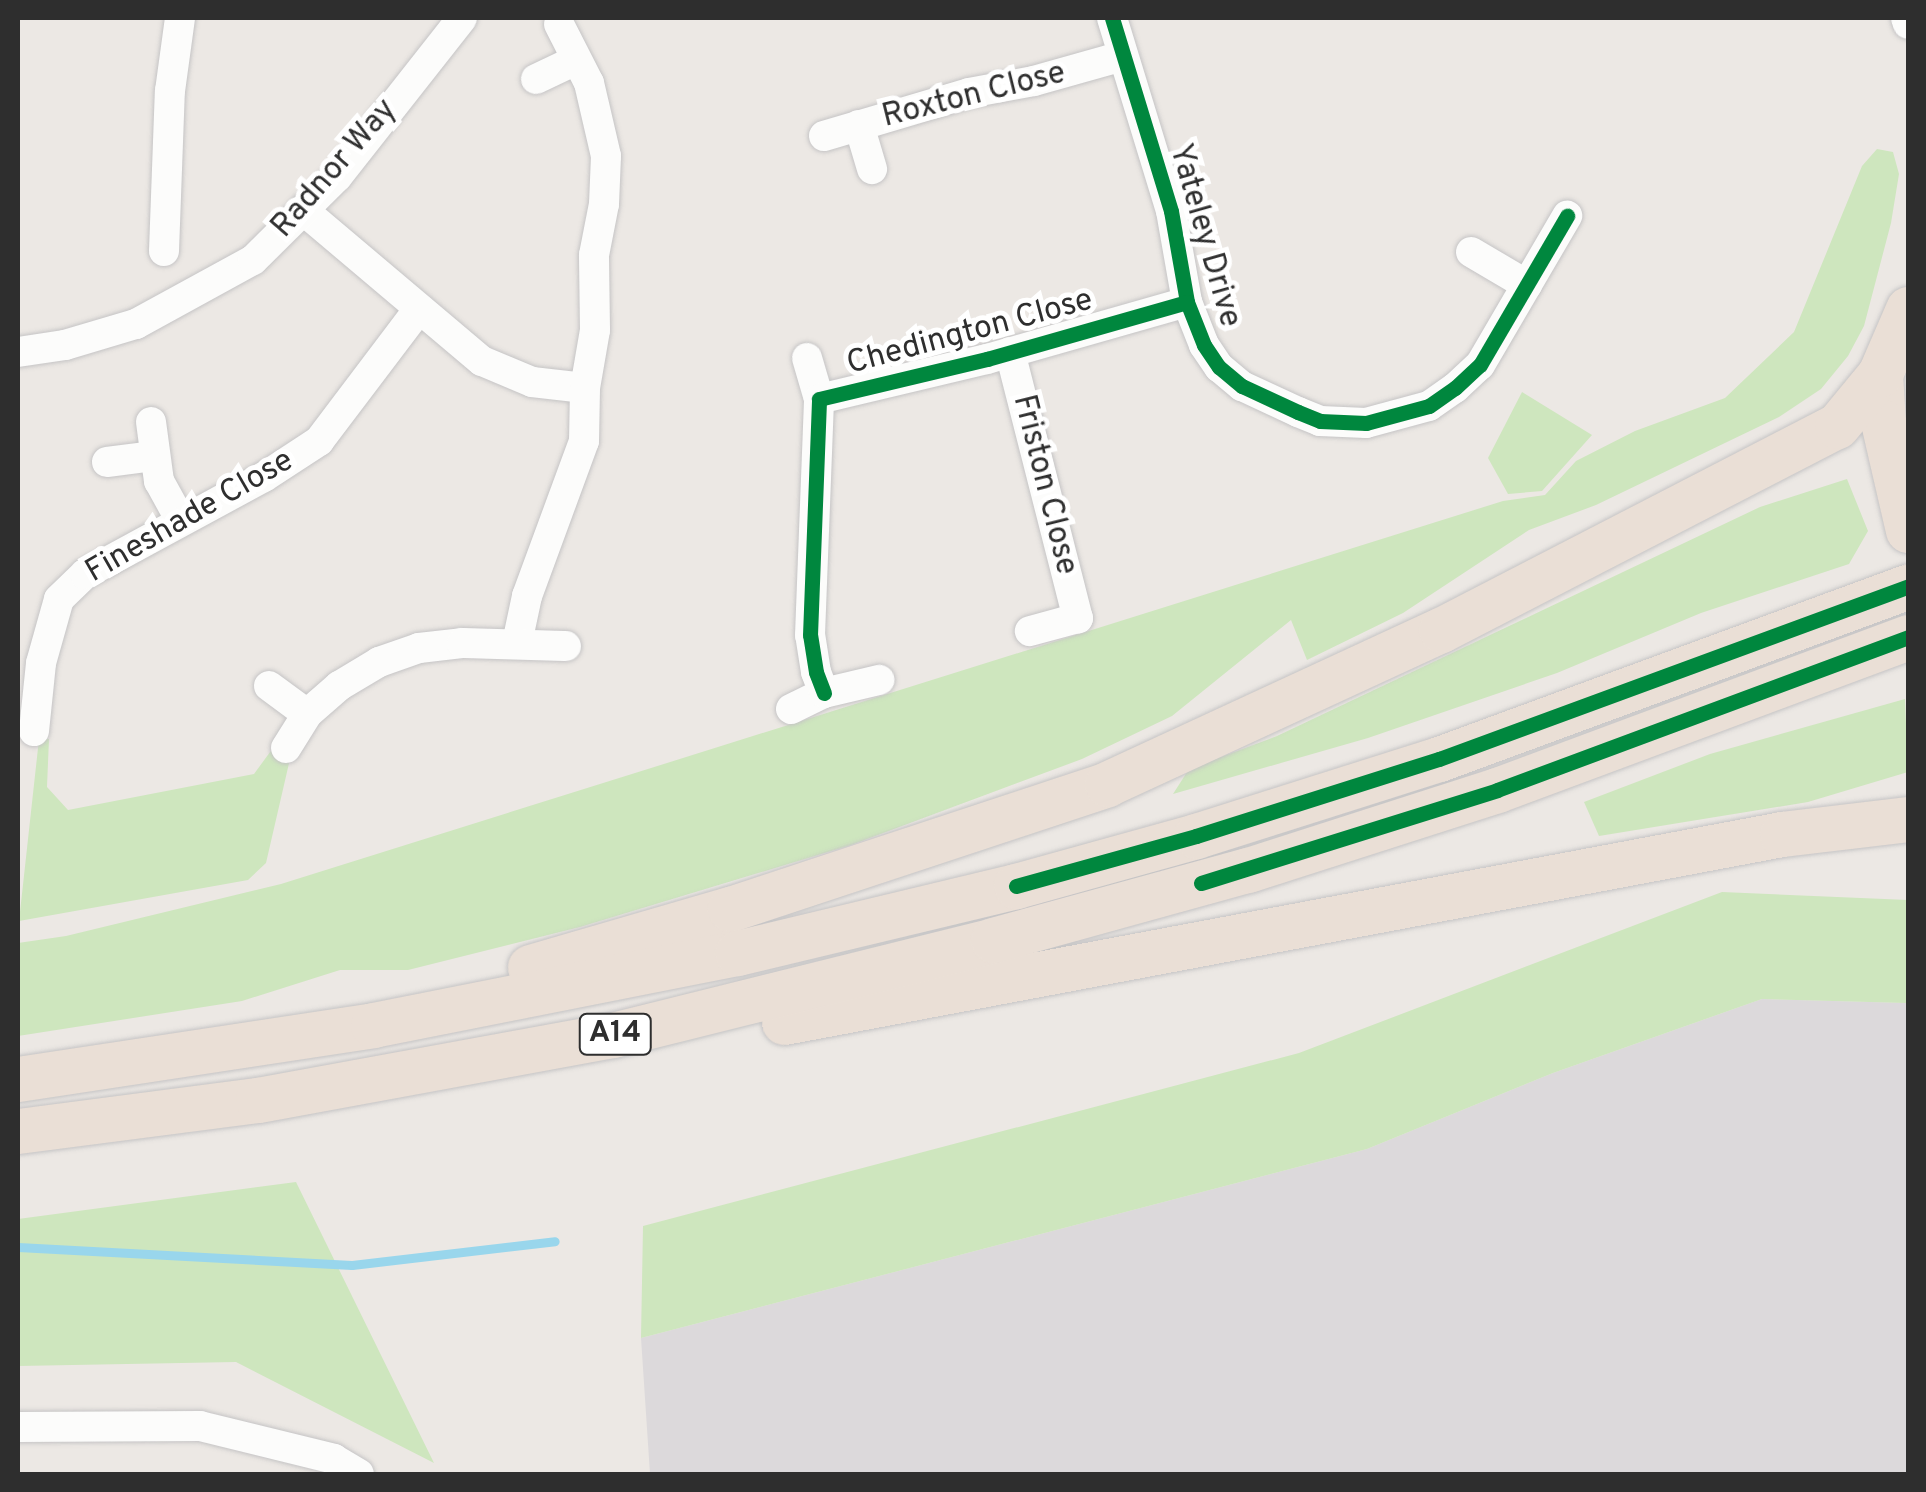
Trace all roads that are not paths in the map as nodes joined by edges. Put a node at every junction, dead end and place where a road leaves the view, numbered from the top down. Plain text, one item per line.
1 (180, 18) edge
2 (462, 18) edge
3 (1112, 18) edge
4 (559, 24) dead end
5 (1124, 56) junction
6 (576, 60) junction
7 (536, 79) dead end
8 (860, 125) junction
9 (824, 136) dead end
10 (872, 169) dead end
11 (303, 210) junction
12 (1567, 216) dead end
13 (164, 251) dead end
14 (1471, 252) dead end
15 (1528, 285) junction
16 (1187, 302) junction
17 (1908, 308) edge
18 (420, 309) junction
19 (18, 352) edge
20 (1010, 352) junction
21 (807, 358) dead end
22 (1880, 374) junction
23 (585, 388) junction
24 (819, 400) junction
25 (151, 422) dead end
26 (154, 456) junction
27 (107, 462) dead end
28 (1905, 516) edge
29 (180, 519) junction
30 (1908, 586) edge
31 (1030, 631) dead end
32 (1908, 637) edge
33 (517, 643) junction
34 (566, 646) dead end
35 (878, 680) dead end
36 (269, 686) dead end
37 (824, 693) junction
38 (27, 696) edge
39 (791, 709) dead end
40 (306, 714) junction
41 (34, 731) dead end
42 (286, 748) dead end
43 (1908, 819) edge
44 (373, 1025) junction
45 (612, 1035) junction
46 (18, 1079) edge
47 (18, 1131) edge
48 (18, 1427) edge
49 (359, 1474) edge

1 - 13 street
2 - 11 street, Radnor Way
3 - 5 street, Yateley Drive
4 - 6 street
5 - 8 street, Roxton Close
5 - 16 street, Yateley Drive
6 - 7 street
6 - 23 street
8 - 9 street, Roxton Close
8 - 10 street
11 - 18 street
11 - 19 street, Radnor Way
12 - 15 street, Yateley Drive
14 - 15 street
15 - 16 street, Yateley Drive
16 - 20 street, Chedington Close
17 - 22 highway
18 - 23 street
18 - 29 street, Fineshade Close
20 - 24 street, Chedington Close
20 - 31 street, Friston Close
21 - 24 street, Chedington Close
22 - 28 highway
22 - 44 highway
23 - 33 street
24 - 37 street, Chedington Close
25 - 26 street
26 - 27 street
26 - 29 street
29 - 38 street, Fineshade Close
30 - 44 highway, A14
32 - 45 highway, A14
33 - 34 street
33 - 40 street
35 - 37 street
36 - 40 street
37 - 39 street
38 - 41 street, Fineshade Close
40 - 42 street
43 - 45 highway
44 - 46 highway, A14
45 - 47 highway, A14
48 - 49 street

